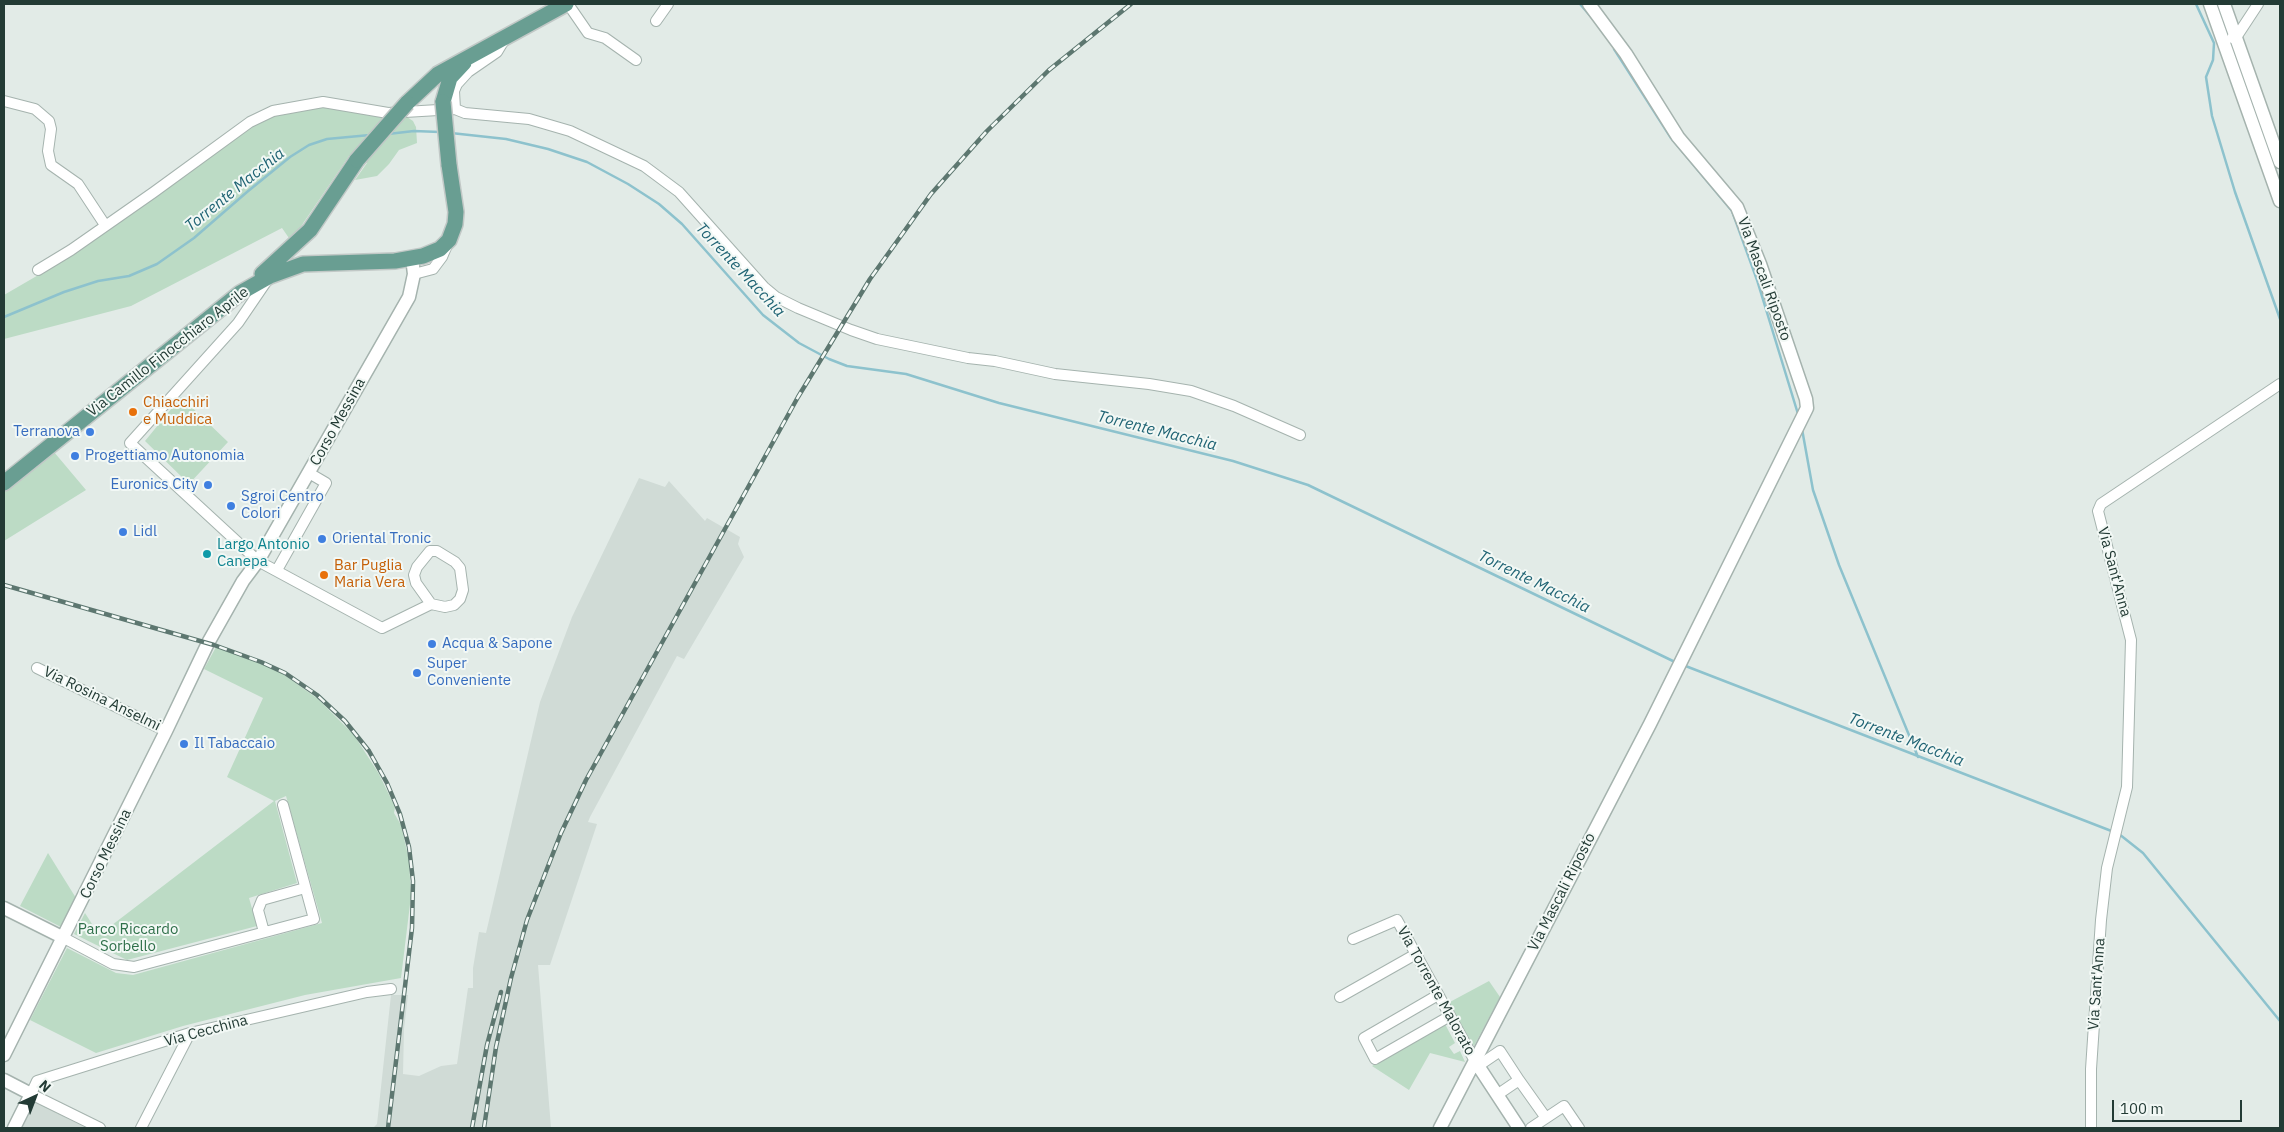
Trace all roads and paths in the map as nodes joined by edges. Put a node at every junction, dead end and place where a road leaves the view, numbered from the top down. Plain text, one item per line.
1 (567, 4) edge
2 (668, 4) edge
3 (1589, 4) edge
4 (2210, 4) edge
5 (2224, 4) edge
6 (2258, 4) edge
7 (656, 21) dead end
8 (2237, 36) junction
9 (507, 37) junction
10 (2224, 41) junction
11 (475, 54) junction
12 (636, 60) dead end
13 (417, 92) junction
14 (4, 100) edge
15 (449, 106) junction
16 (2280, 162) edge
17 (2280, 201) edge
18 (105, 225) junction
19 (310, 230) junction
20 (449, 240) junction
21 (412, 258) junction
22 (303, 264) junction
23 (38, 270) dead end
24 (414, 274) junction
25 (270, 276) junction
26 (240, 293) junction
27 (2280, 384) edge
28 (1300, 435) dead end
29 (309, 473) junction
30 (4, 483) edge
31 (256, 564) junction
32 (277, 570) junction
33 (431, 604) junction
34 (37, 668) dead end
35 (166, 731) junction
36 (283, 805) dead end
37 (306, 888) junction
38 (4, 908) edge
39 (264, 932) junction
40 (64, 938) junction
41 (1353, 939) dead end
42 (1416, 954) junction
43 (391, 989) dead end
44 (1438, 995) junction
45 (1340, 997) dead end
46 (1450, 1016) junction
47 (190, 1034) junction
48 (4, 1055) edge
49 (1476, 1063) junction
50 (4, 1080) edge
51 (1519, 1080) junction
52 (31, 1094) junction
53 (1497, 1095) junction
54 (1546, 1118) junction
55 (14, 1128) edge
56 (100, 1128) edge
57 (141, 1128) edge
58 (1440, 1128) edge
59 (1519, 1128) edge
60 (1531, 1128) edge
61 (1579, 1128) edge
62 (2091, 1128) edge

1 - 9 main road
1 - 12 street
2 - 7 street
3 - 49 street, Via Mascali Riposto
4 - 10 street
5 - 8 street
6 - 8 street
8 - 10 street
8 - 16 street
9 - 11 main road
9 - 15 street
10 - 17 street
11 - 13 main road
11 - 15 main road
13 - 15 main road
13 - 19 main road, bridge
14 - 18 street
15 - 18 street
15 - 20 main road, bridge
15 - 28 street
18 - 23 street
19 - 22 main road
19 - 26 main road
20 - 21 main road, Via Camillo Finocchiaro Aprile
20 - 24 street
21 - 22 main road, Via Camillo Finocchiaro Aprile
21 - 24 street
22 - 25 main road, Via Camillo Finocchiaro Aprile
24 - 29 street, Corso Messina
25 - 26 main road, Via Camillo Finocchiaro Aprile
25 - 31 street
26 - 30 main road, Via Camillo Finocchiaro Aprile
27 - 62 street, Via Sant'Anna
29 - 31 street, Corso Messina
29 - 32 street
31 - 32 street
31 - 35 street, Corso Messina
32 - 33 street
33 - 33 street
34 - 35 street, Via Rosina Anselmi
35 - 40 street, Corso Messina
36 - 37 street
37 - 39 street
37 - 39 street
38 - 40 street
39 - 40 street
40 - 48 street, Corso Messina
41 - 42 street, Via Torrente Malorato
42 - 44 street, Via Torrente Malorato
42 - 45 street
43 - 47 street, Via Cecchina
44 - 46 street, Via Torrente Malorato
44 - 46 street
46 - 49 street, Via Torrente Malorato
47 - 52 street, Via Cecchina
47 - 57 street
49 - 51 street
49 - 53 street
49 - 58 street, Via Mascali Riposto
50 - 52 street
51 - 53 street
51 - 54 street
52 - 55 street
52 - 56 street
53 - 59 street
54 - 60 street
54 - 61 street

